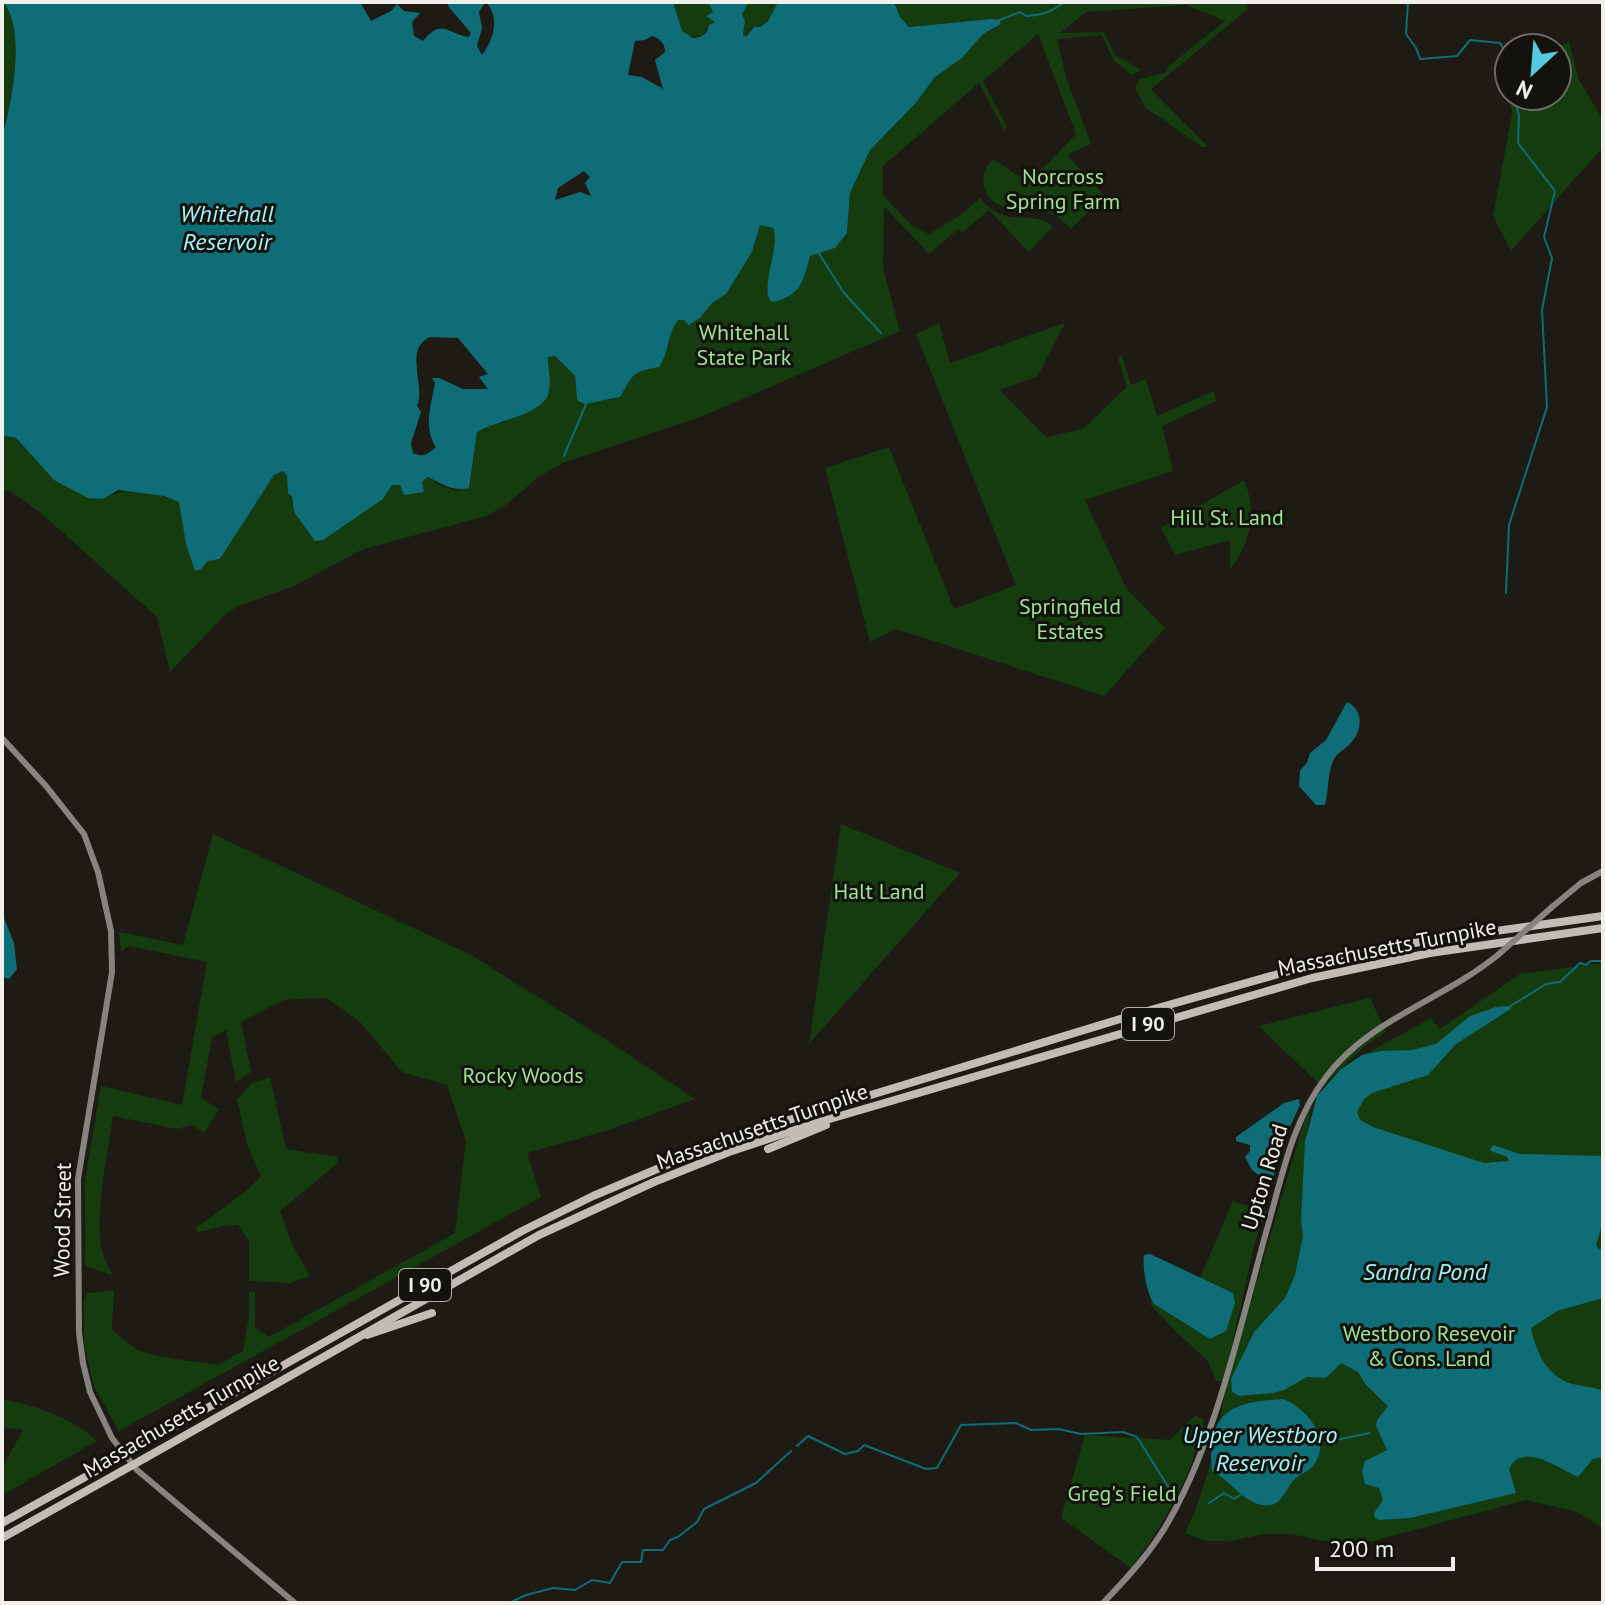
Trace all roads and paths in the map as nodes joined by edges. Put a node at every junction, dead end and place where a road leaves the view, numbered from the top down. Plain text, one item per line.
1 (2, 738) edge
2 (1603, 871) edge
3 (1603, 916) edge
4 (1603, 928) edge
5 (866, 1109) junction
6 (768, 1149) dead end
7 (432, 1313) dead end
8 (351, 1340) junction
9 (2, 1523) edge
10 (2, 1538) edge
11 (295, 1603) edge
12 (1103, 1603) edge

1 - 11 main road, Wood Street
2 - 12 main road, Upton Road, bridge
3 - 9 highway, Massachusetts Turnpike / I 90, bridge
4 - 5 highway, Massachusetts Turnpike / I 90
5 - 6 highway
5 - 8 highway, Massachusetts Turnpike / I 90
7 - 8 highway
8 - 10 highway, Massachusetts Turnpike / I 90, bridge

